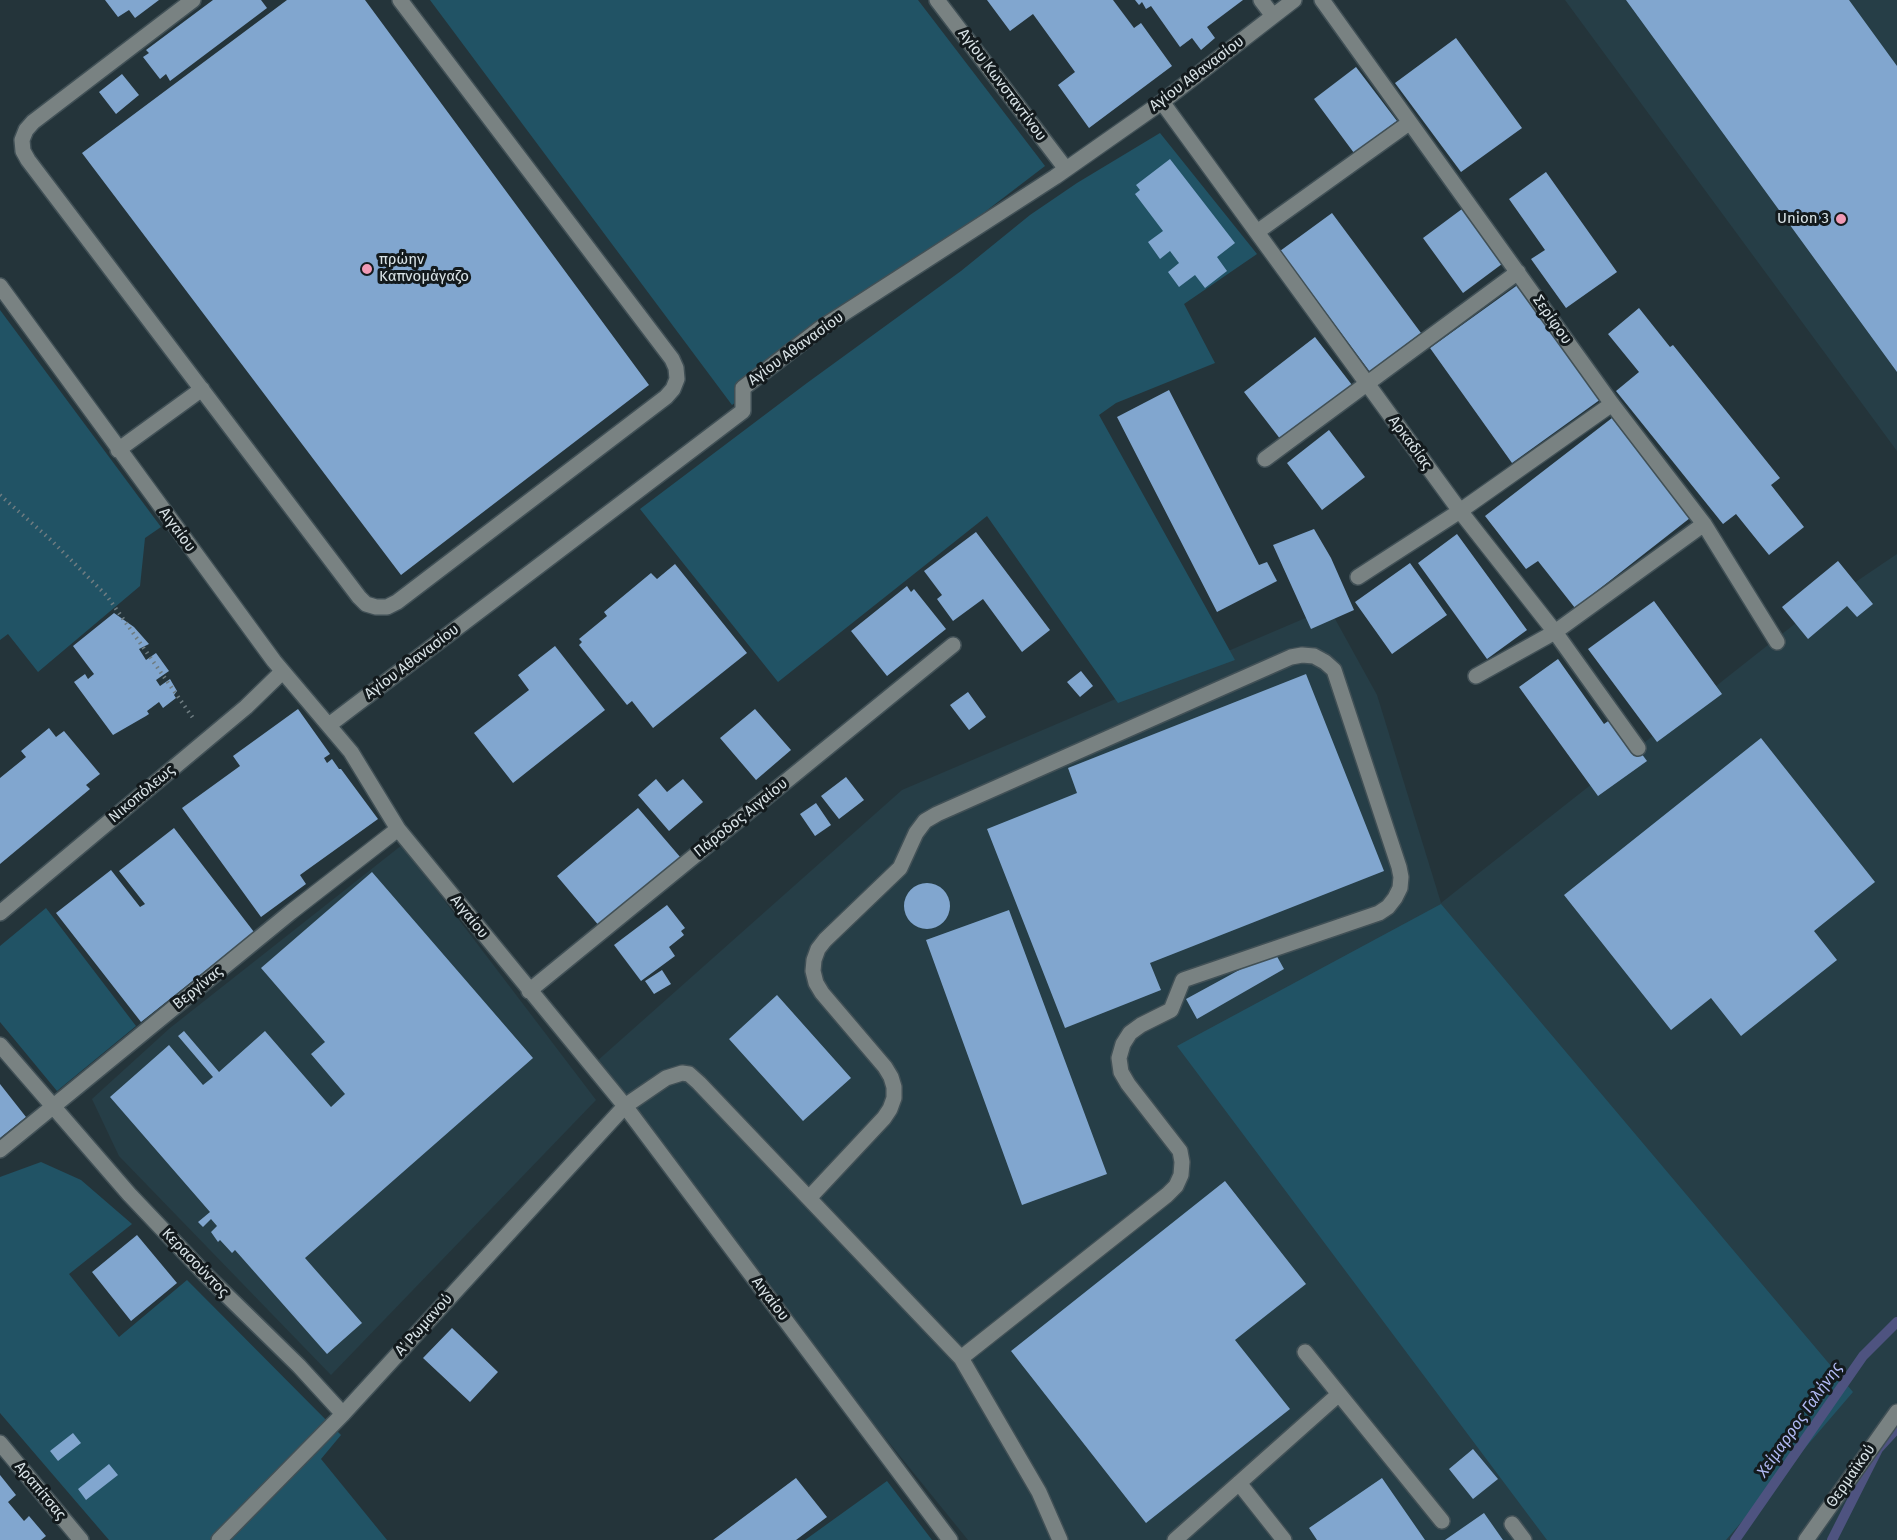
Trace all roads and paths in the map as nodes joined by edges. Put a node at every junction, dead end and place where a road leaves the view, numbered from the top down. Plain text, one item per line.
1 (193, 0) edge
2 (400, 0) edge
3 (937, 0) edge
4 (1261, 0) edge
5 (1294, 0) edge
6 (1322, 0) edge
7 (1273, 16) junction
8 (1162, 102) junction
9 (1409, 123) junction
10 (1066, 169) junction
11 (1257, 232) junction
12 (1518, 272) junction
13 (0, 286) edge
14 (1366, 382) junction
15 (202, 389) junction
16 (1611, 404) junction
17 (118, 450) junction
18 (1264, 459) dead end
19 (0, 495) edge
20 (1460, 511) junction
21 (1704, 524) junction
22 (1358, 577) dead end
23 (1555, 632) junction
24 (1777, 642) dead end
25 (953, 645) dead end
26 (282, 672) junction
27 (1476, 676) dead end
28 (329, 724) junction
29 (208, 739) junction
30 (1638, 748) dead end
31 (398, 829) junction
32 (0, 913) edge
33 (529, 991) junction
34 (0, 1045) edge
35 (625, 1106) junction
36 (53, 1107) junction
37 (0, 1150) edge
38 (810, 1197) junction
39 (1305, 1352) dead end
40 (961, 1358) junction
41 (1339, 1394) junction
42 (1897, 1412) edge
43 (343, 1414) junction
44 (0, 1443) edge
45 (1239, 1483) junction
46 (1442, 1521) dead end
47 (1512, 1524) dead end
48 (81, 1540) edge
49 (219, 1540) edge
50 (950, 1540) edge
51 (1060, 1540) edge
52 (1175, 1540) edge
53 (1284, 1540) edge
54 (1524, 1540) edge
55 (1806, 1540) edge

1 - 15 street
2 - 15 street
3 - 10 street, Αγίου Κωνσταντίνου
4 - 7 street
5 - 7 street, Αγίου Αθανασίου
6 - 9 street, Σερίφου
7 - 8 street, Αγίου Αθανασίου
8 - 10 street, Αγίου Αθανασίου
8 - 11 street, Αρκαδίας
9 - 11 street
9 - 12 street, Σερίφου
10 - 28 street, Αγίου Αθανασίου
11 - 14 street, Αρκαδίας
12 - 14 street
12 - 16 street, Σερίφου
13 - 17 street, Αιγαίου
14 - 18 street
14 - 20 street, Αρκαδίας
15 - 17 street
16 - 20 street
16 - 21 street, Σερίφου
17 - 26 street, Αιγαίου
19 - 29 path
20 - 22 street
20 - 23 street, Αρκαδίας
21 - 23 street
21 - 24 street, Σερίφου
23 - 27 street
23 - 30 street, Αρκαδίας
25 - 33 street, Πάροδος Αιγαίου
26 - 28 street, Αιγαίου
26 - 29 street, Νικοπόλεως
28 - 31 street, Αιγαίου
29 - 32 street, Νικοπόλεως
31 - 33 street, Αιγαίου
31 - 36 street, Βεργίνας
33 - 35 street, Αιγαίου
34 - 36 street, Κερασούντος
35 - 38 street, Α΄ Ρωμανού
35 - 43 street, Α΄ Ρωμανού
35 - 50 street, Αιγαίου
36 - 37 street, Βεργίνας
36 - 43 street, Κερασούντος
38 - 40 street
38 - 40 street
39 - 41 street
40 - 51 street
41 - 45 street
41 - 46 street
42 - 55 street, Θερμαϊκού
43 - 49 street, Α΄ Ρωμανού
44 - 48 street, Αραπίτσας
45 - 52 street
45 - 53 street
47 - 54 street

